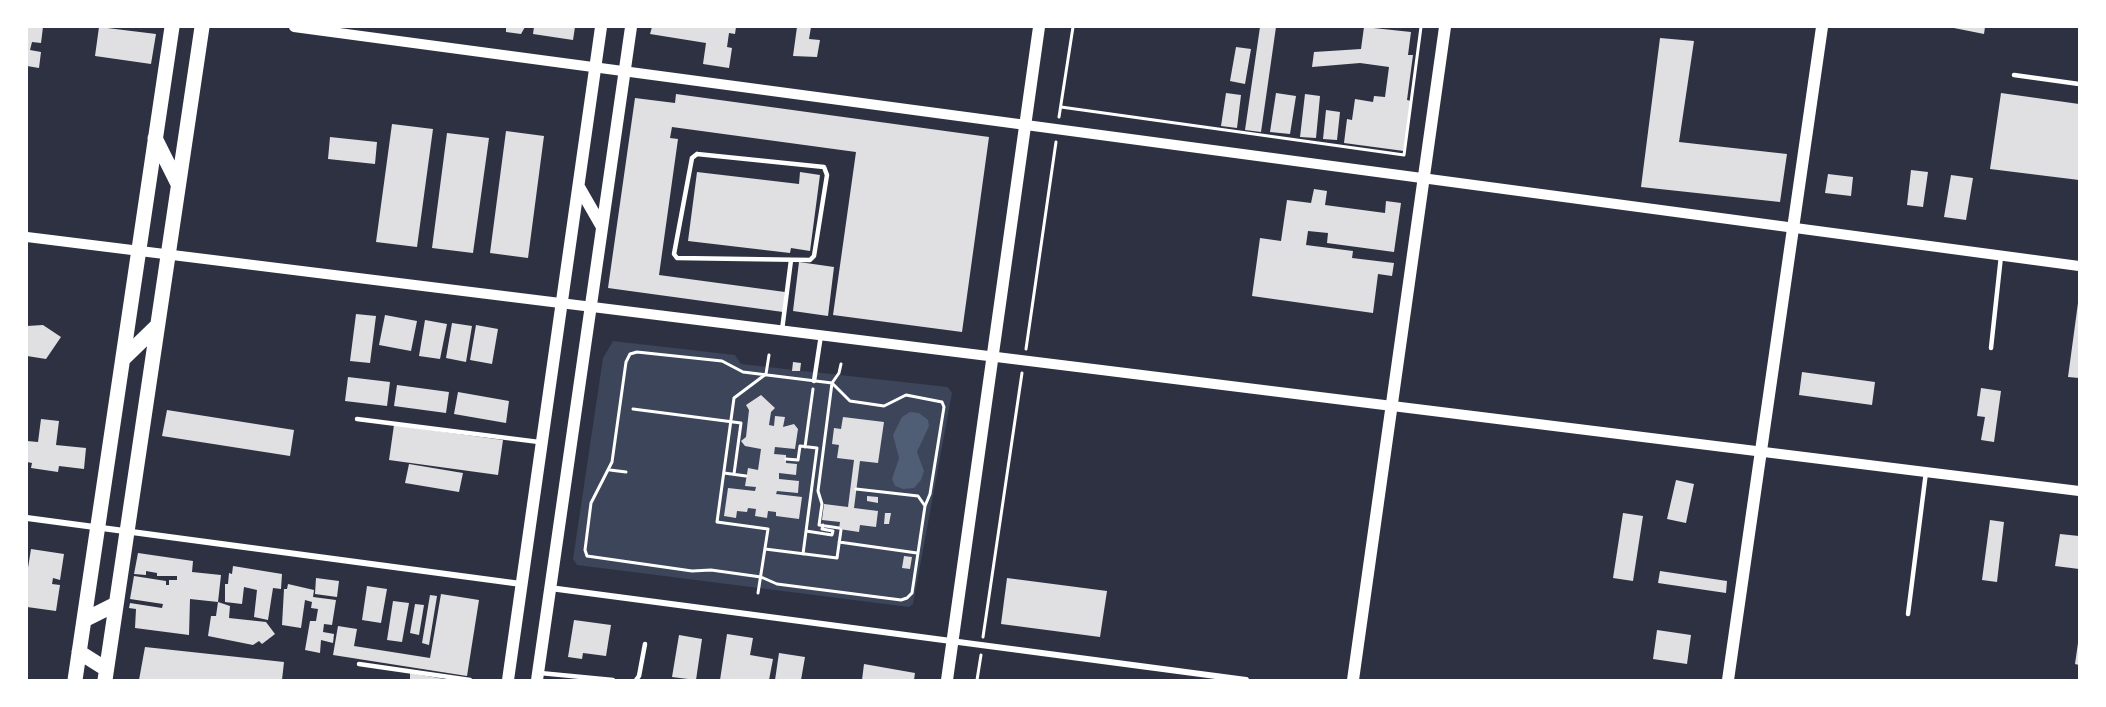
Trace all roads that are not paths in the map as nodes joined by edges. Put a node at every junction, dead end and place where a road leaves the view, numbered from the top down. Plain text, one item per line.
1 (172, 27) edge
2 (202, 27) edge
3 (294, 27) edge
4 (602, 27) edge
5 (631, 27) edge
6 (1040, 27) edge
7 (1445, 27) edge
8 (1822, 27) edge
9 (596, 67) junction
10 (625, 71) junction
11 (2014, 75) dead end
12 (2079, 84) edge
13 (1025, 125) junction
14 (155, 138) junction
15 (1424, 178) junction
16 (178, 184) junction
17 (579, 187) junction
18 (602, 227) junction
19 (1793, 228) junction
20 (27, 237) edge
21 (139, 251) junction
22 (168, 254) junction
23 (2001, 255) junction
24 (791, 260) junction
25 (2079, 266) edge
26 (562, 303) junction
27 (591, 307) junction
28 (157, 326) junction
29 (782, 330) junction
30 (821, 335) junction
31 (1991, 348) dead end
32 (992, 357) junction
33 (123, 359) junction
34 (814, 381) road end
35 (1392, 406) junction
36 (357, 419) dead end
37 (542, 443) junction
38 (1761, 452) junction
39 (1926, 472) junction
40 (2079, 491) edge
41 (27, 518) edge
42 (98, 527) junction
43 (127, 531) junction
44 (522, 584) junction
45 (550, 588) junction
46 (116, 604) junction
47 (1908, 614) dead end
48 (84, 620) junction
49 (952, 641) junction
50 (645, 644) dead end
51 (79, 652) junction
52 (359, 664) dead end
53 (106, 674) edge
54 (537, 676) edge
55 (75, 680) edge
56 (470, 680) edge
57 (508, 680) edge
58 (614, 680) edge
59 (636, 680) edge
60 (947, 680) edge
61 (1246, 680) edge
62 (1353, 680) edge
63 (1728, 680) edge

1 - 14 main road
2 - 16 main road
3 - 9 street
4 - 9 main road
5 - 10 main road
6 - 13 main road
7 - 15 main road
8 - 19 main road
9 - 10 street
9 - 17 main road
10 - 13 street
10 - 18 main road
11 - 12 lane
13 - 15 street
13 - 32 main road
14 - 16 main road
14 - 21 main road
15 - 19 street
15 - 35 main road
16 - 22 main road
17 - 18 main road
17 - 26 main road
18 - 27 main road
19 - 23 street
19 - 38 main road
20 - 21 street
21 - 22 street
21 - 33 main road
22 - 26 street
22 - 28 main road
23 - 25 street
23 - 31 lane
24 - 24 lane
24 - 29 lane
26 - 27 street
26 - 37 main road
27 - 29 street
27 - 45 main road
28 - 33 main road
28 - 43 main road
29 - 30 street
30 - 32 street
30 - 34 lane
32 - 35 street
32 - 49 main road
33 - 42 main road
35 - 38 street
35 - 62 main road
36 - 37 lane
37 - 44 main road
38 - 39 street
38 - 63 main road
39 - 40 street
39 - 47 lane
41 - 42 street
42 - 43 street
42 - 48 main road
43 - 44 street
43 - 46 main road
44 - 57 main road
45 - 49 street
45 - 54 main road
46 - 48 main road
46 - 53 main road
48 - 51 main road
49 - 60 main road
49 - 61 street
50 - 59 lane
51 - 53 main road
51 - 55 main road
52 - 56 lane
54 - 58 lane

